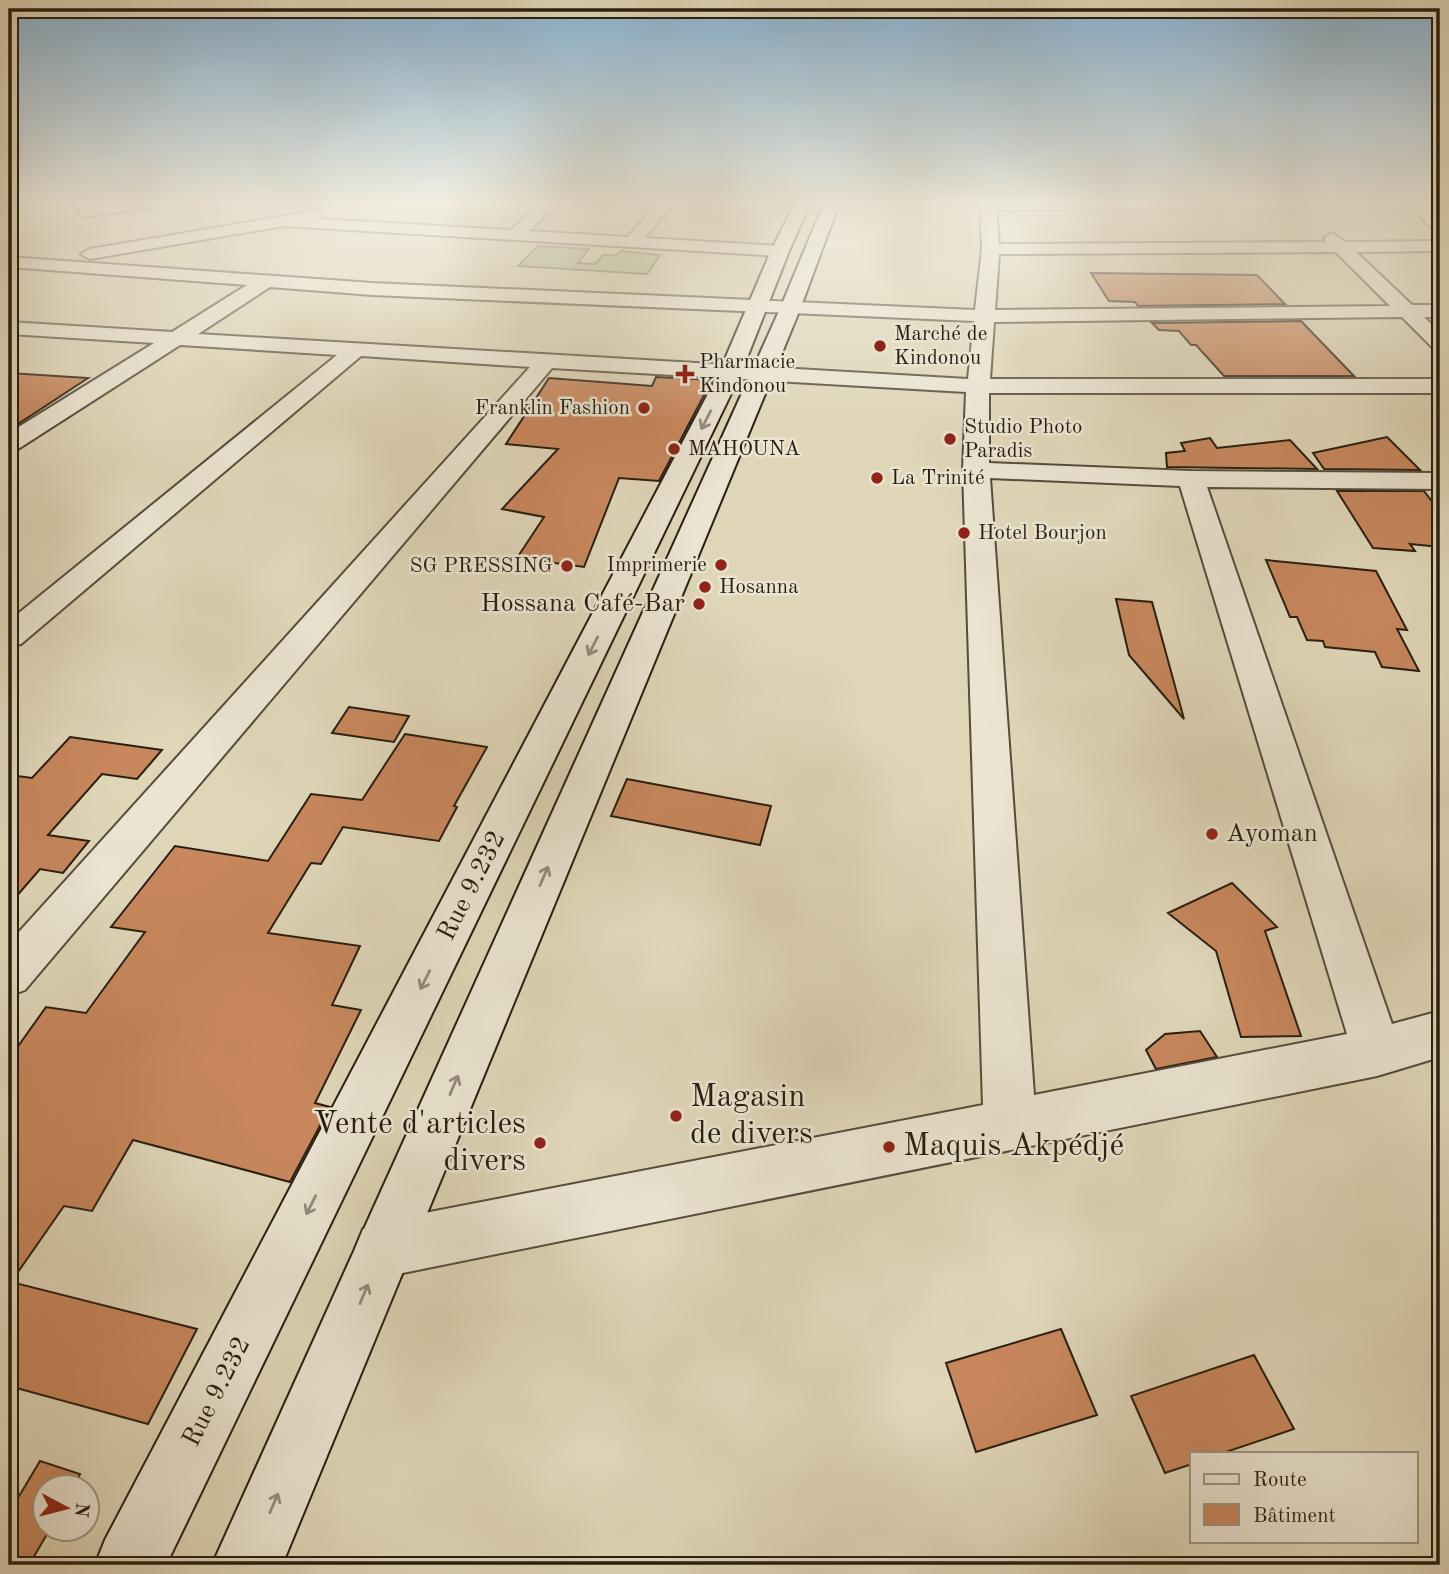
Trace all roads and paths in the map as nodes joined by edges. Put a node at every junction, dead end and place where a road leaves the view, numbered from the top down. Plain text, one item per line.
1 (168, 274) edge
2 (777, 274) edge
3 (792, 274) edge
4 (989, 274) edge
5 (1369, 274) edge
6 (265, 282) junction
7 (773, 309) junction
8 (1440, 311) edge
9 (1408, 312) junction
10 (987, 316) junction
11 (9, 328) edge
12 (175, 339) junction
13 (1440, 344) edge
14 (356, 350) junction
15 (547, 361) junction
16 (745, 374) junction
17 (978, 386) junction
18 (1440, 386) edge
19 (9, 444) edge
20 (976, 470) junction
21 (1191, 479) junction
22 (1438, 486) edge
23 (9, 638) edge
24 (9, 975) edge
25 (1440, 1034) edge
26 (1377, 1052) junction
27 (1010, 1125) junction
28 (383, 1249) junction
29 (130, 1565) edge
30 (247, 1565) edge

1 - 6 street
2 - 7 street, Rue 9.232
3 - 7 street, Rue 9.232
4 - 10 street
5 - 9 street
6 - 7 street
6 - 12 street
7 - 10 street
7 - 16 street, Rue 9.232
8 - 9 street
9 - 10 street
9 - 13 street
10 - 17 street
11 - 12 street
12 - 14 street
12 - 19 street
14 - 15 street
14 - 23 street
15 - 16 street
15 - 24 street
16 - 17 street
28 -> 16 street, Rue 9.232
16 -> 29 street, Rue 9.232
17 - 18 street
17 - 20 street
20 - 21 street
20 - 27 street
21 - 22 street
21 - 26 street
25 - 26 street
26 - 27 street
27 - 28 street
30 -> 28 street, Rue 9.232

